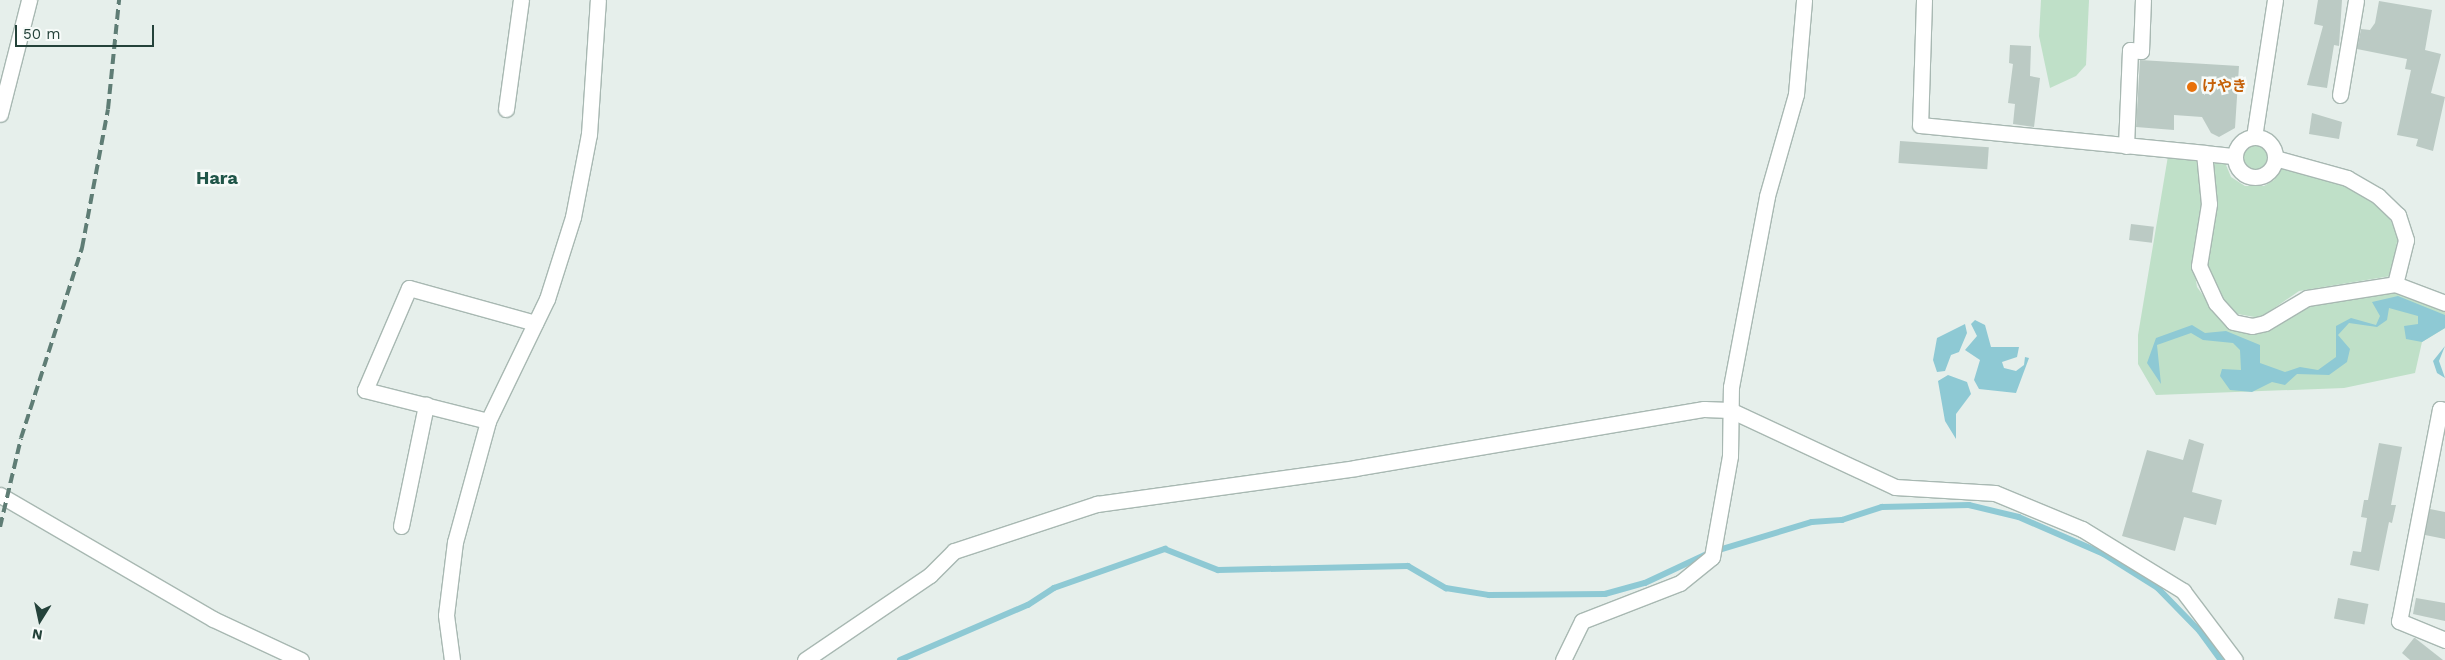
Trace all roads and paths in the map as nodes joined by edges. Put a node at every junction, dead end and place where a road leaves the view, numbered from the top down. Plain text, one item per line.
1 (29, 0) edge
2 (521, 0) edge
3 (598, 0) edge
4 (1804, 0) edge
5 (1924, 0) edge
6 (2143, 0) edge
7 (2275, 0) edge
8 (2356, 0) edge
9 (2340, 95) dead end
10 (506, 109) dead end
11 (0, 114) edge
12 (2254, 137) junction
13 (2126, 146) junction
14 (2204, 153) junction
15 (2235, 156) junction
16 (2275, 158) junction
17 (2395, 284) junction
18 (2445, 302) edge
19 (535, 324) junction
20 (426, 405) junction
21 (1730, 410) junction
22 (2445, 410) edge
23 (488, 421) junction
24 (0, 495) edge
25 (401, 526) dead end
26 (2445, 640) edge
27 (301, 660) edge
28 (452, 660) edge
29 (804, 660) edge
30 (1562, 660) edge
31 (2235, 660) edge

1 - 11 street
2 - 10 street
3 - 19 street
4 - 21 street
5 - 13 street
6 - 13 street
7 - 12 street
8 - 9 street
12 - 15 street
12 - 16 street
13 - 14 street
14 - 15 street
14 - 17 street
15 - 16 street
16 - 17 street
17 - 18 street
19 - 20 street
19 - 23 street
20 - 23 street
20 - 25 street
21 - 29 street
21 - 30 street
21 - 31 street
22 - 26 street
23 - 28 street
24 - 27 street

